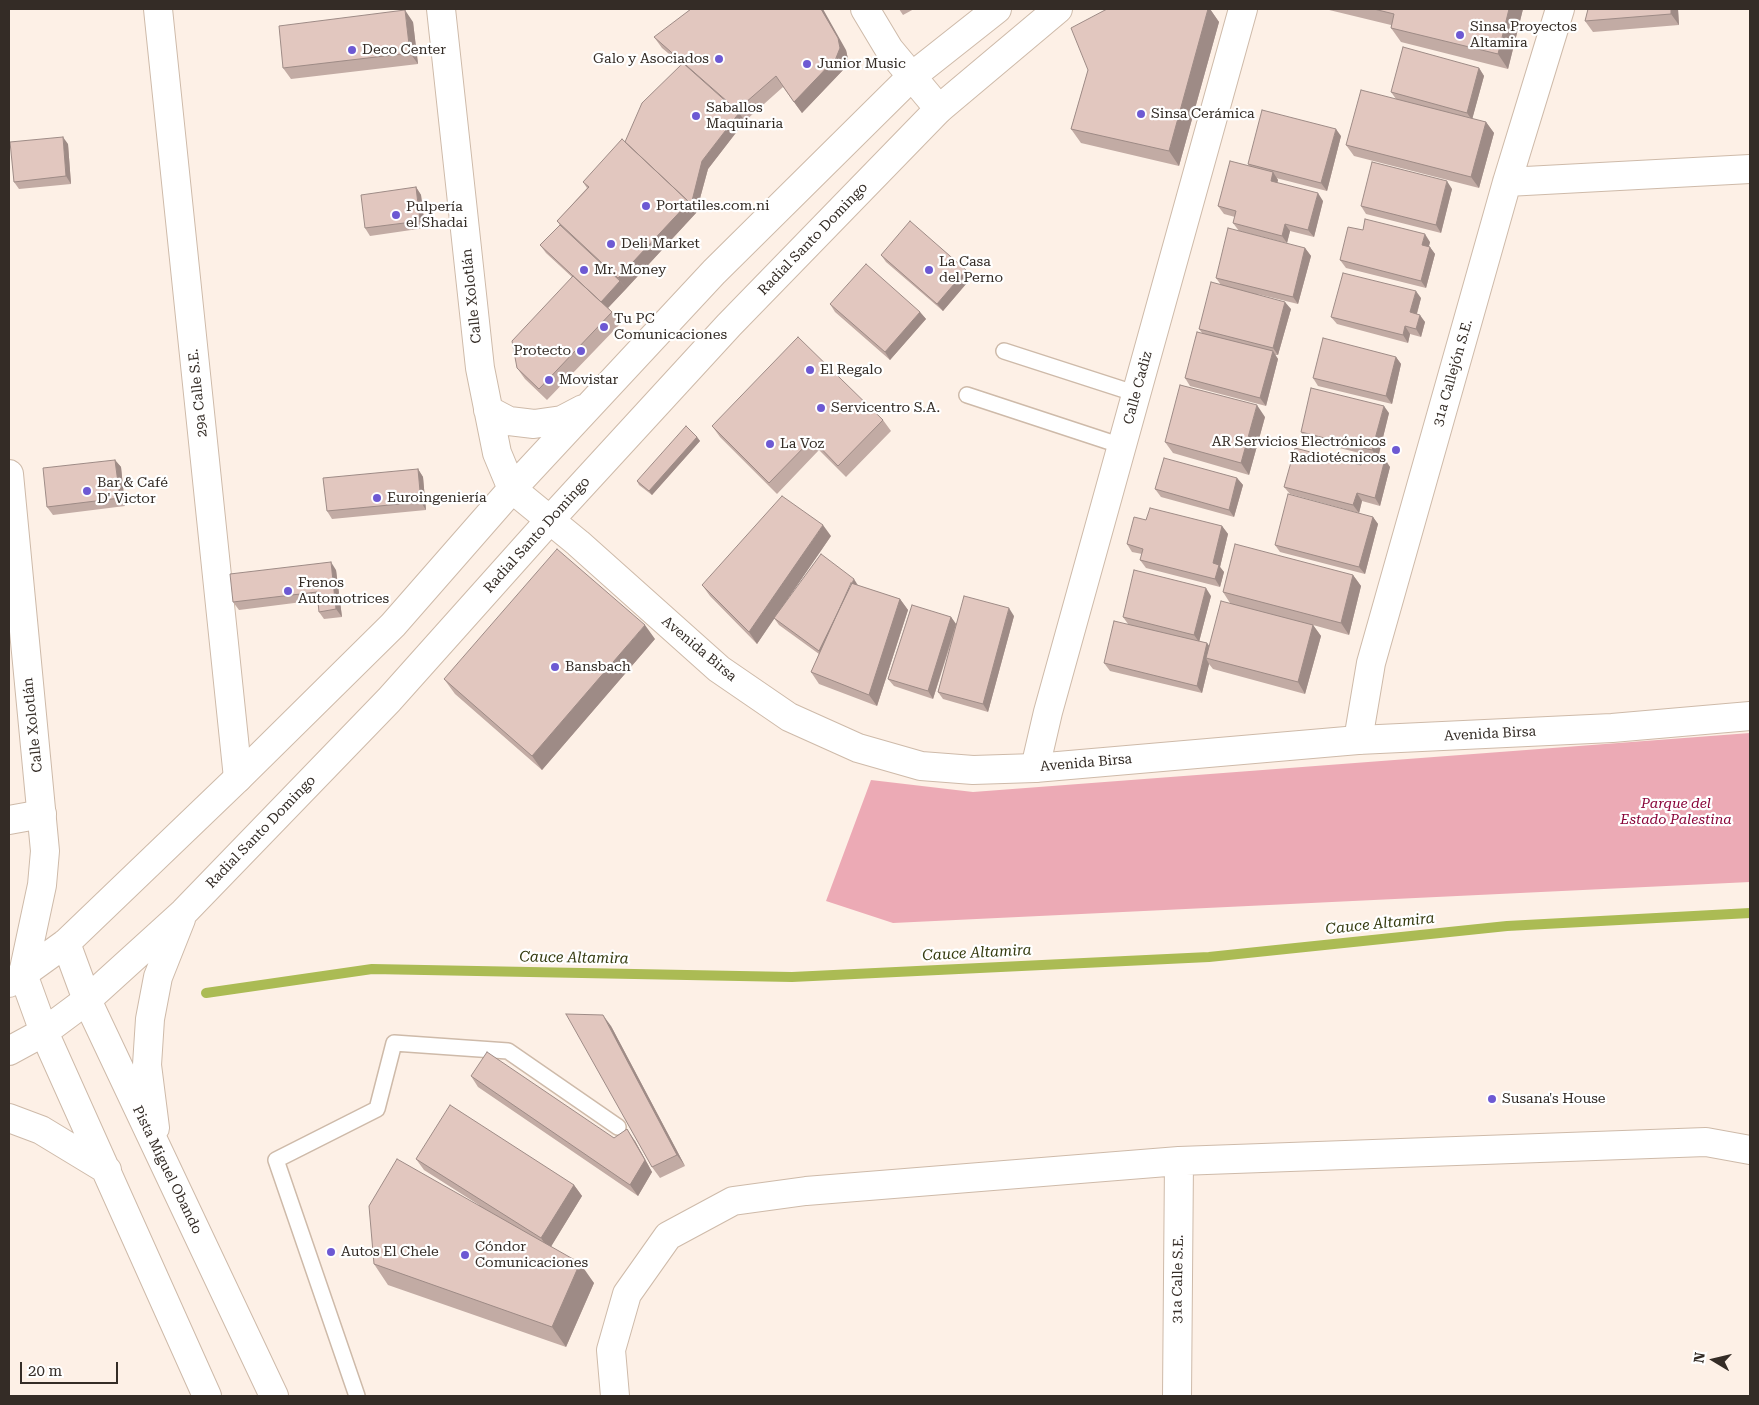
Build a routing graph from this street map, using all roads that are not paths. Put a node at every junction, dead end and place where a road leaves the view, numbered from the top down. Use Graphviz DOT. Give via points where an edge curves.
graph roads {
  1 [pos="158,9"];
  2 [pos="440,9"];
  3 [pos="866,9"];
  4 [pos="997,9"];
  5 [pos="1058,9"];
  6 [pos="1243,9"];
  7 [pos="1560,9"];
  8 [pos="911,77"];
  9 [pos="939,109"];
  10 [pos="1750,169"];
  11 [pos="1507,182"];
  12 [pos="1004,351"];
  13 [pos="1137,394"];
  14 [pos="967,395"];
  15 [pos="591,406"];
  16 [pos="488,410"];
  17 [pos="1122,446"];
  18 [pos="9,474"];
  19 [pos="512,489"];
  20 [pos="549,521"];
  21 [pos="1750,716"];
  22 [pos="1358,740"];
  23 [pos="1035,768"];
  24 [pos="238,778"];
  25 [pos="42,814"];
  26 [pos="9,820"];
  27 [pos="184,912"];
  28 [pos="66,943"];
  29 [pos="16,979"];
  30 [pos="87,1000"];
  31 [pos="44,1032"];
  32 [pos="9,1051"];
  33 [pos="9,1118"];
  34 [pos="618,1127"];
  35 [pos="1750,1150"];
  36 [pos="159,1154"];
  37 [pos="1179,1161"];
  38 [pos="107,1170"];
  39 [pos="207,1396"];
  40 [pos="274,1396"];
  41 [pos="357,1396"];
  42 [pos="615,1396"];
  43 [pos="1177,1396"];
  1 -- 24 [label="street, 29a Calle S.E."];
  2 -- 16 [label="street, Calle Xolotlán" via="480,368"];
  3 -- 8 [label="street" via="889,49"];
  4 -- 8 [label="street"];
  5 -- 9 [label="street, Radial Santo Domingo"];
  6 -- 13 [label="street, Calle Cadiz"];
  7 -- 11 [label="street, 31a Callejón S.E."];
  8 -- 9 [label="street"];
  8 -- 15 [label="street" via="714,272"];
  9 -- 20 [label="street, Radial Santo Domingo" via="729,325"];
  10 -- 11 [label="street"];
  11 -- 22 [label="street, 31a Callejón S.E." via="1371,663"];
  12 -- 13 [label="lane"];
  13 -- 17 [label="street, Calle Cadiz"];
  14 -- 17 [label="lane"];
  15 -- 16 [label="street" via="562,420 534,424 509,421"];
  15 -- 19 [label="street"];
  16 -- 19 [label="street, Calle Xolotlán" via="497,453"];
  17 -- 23 [label="street, Calle Cadiz"];
  18 -- 25 [label="street, Calle Xolotlán"];
  19 -- 20 [label="street, Avenida Birsa"];
  19 -- 24 [label="street" via="393,625"];
  20 -- 23 [label="street, Avenida Birsa" via="719,669 789,717 858,748 921,766 973,770"];
  20 -- 27 [label="street, Radial Santo Domingo" via="389,700"];
  21 -- 22 [label="street, Avenida Birsa" via="1612,728"];
  22 -- 23 [label="street, Avenida Birsa"];
  24 -- 28 [label="street"];
  25 -- 26 [label="street"];
  25 -- 29 [label="street, Calle Xolotlán" via="45,852 42,885"];
  27 -- 30 [label="street, Radial Santo Domingo"];
  27 -- 36 [label="street" via="158,977 150,1019 147,1065"];
  28 -- 29 [label="street"];
  28 -- 30 [label="street, Pista Miguel Obando"];
  29 -- 31 [label="street"];
  30 -- 31 [label="street, Radial Santo Domingo"];
  30 -- 36 [label="street, Pista Miguel Obando"];
  31 -- 32 [label="street, Radial Santo Domingo"];
  31 -- 38 [label="street"];
  33 -- 38 [label="street" via="42,1130"];
  34 -- 41 [label="lane" via="508,1051 394,1044 377,1109 276,1160"];
  35 -- 37 [label="street" via="1706,1142"];
  36 -- 40 [label="street, Pista Miguel Obando"];
  37 -- 42 [label="street" via="806,1191 733,1201 668,1236 627,1294 611,1350"];
  37 -- 43 [label="street, 31a Calle S.E."];
  38 -- 39 [label="street"];
}
